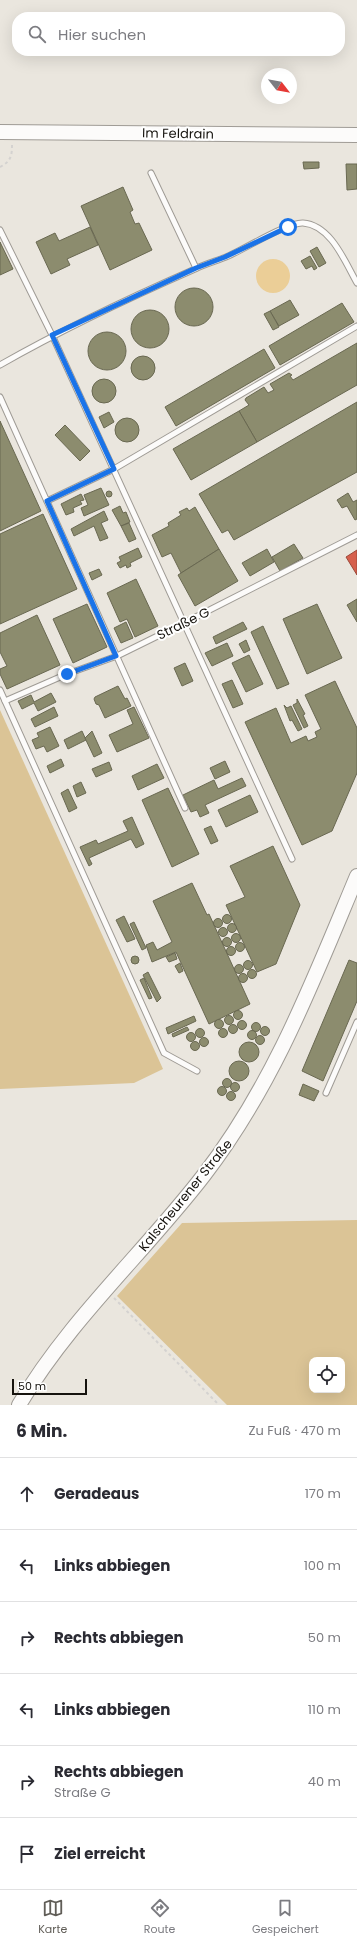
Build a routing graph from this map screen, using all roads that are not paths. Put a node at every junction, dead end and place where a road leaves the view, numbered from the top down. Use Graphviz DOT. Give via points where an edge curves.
graph roads {
  1 [pos="0,132"];
  2 [pos="357,135"];
  3 [pos="151,174"];
  4 [pos="0,230"];
  5 [pos="196,268"];
  6 [pos="357,283"];
  7 [pos="357,326"];
  8 [pos="52,335"];
  9 [pos="0,365"];
  10 [pos="0,397"];
  11 [pos="114,469"];
  12 [pos="47,501"];
  13 [pos="357,535"];
  14 [pos="184,623"];
  15 [pos="116,656"];
  16 [pos="0,690"];
  17 [pos="5,701"];
  18 [pos="185,808"];
  19 [pos="292,859"];
  20 [pos="357,876"];
  21 [pos="357,1022"];
  22 [pos="197,1071"];
  23 [pos="326,1093"];
  24 [pos="19,1405"];
  1 -- 2 [label="main road, Im Feldrain"];
  3 -- 5 [label="lane"];
  4 -- 8 [label="lane"];
  5 -- 6 [label="lane" via="302,223 314,225 324,231"];
  5 -- 8 [label="lane"];
  7 -- 11 [label="lane"];
  8 -- 9 [label="lane"];
  8 -- 11 [label="lane"];
  10 -- 12 [label="lane"];
  11 -- 12 [label="lane"];
  11 -- 14 [label="lane"];
  12 -- 15 [label="lane"];
  13 -- 14 [label="lane, Straße G"];
  14 -- 15 [label="lane, Straße G"];
  14 -- 19 [label="lane"];
  15 -- 17 [label="lane, Straße G"];
  15 -- 18 [label="lane"];
  16 -- 17 [label="lane"];
  17 -- 22 [label="lane" via="164,1053"];
  20 -- 24 [label="main road, Kalscheurener Straße" via="298,1014 268,1076 234,1134 204,1176 60,1344"];
  21 -- 23 [label="lane"];
}
